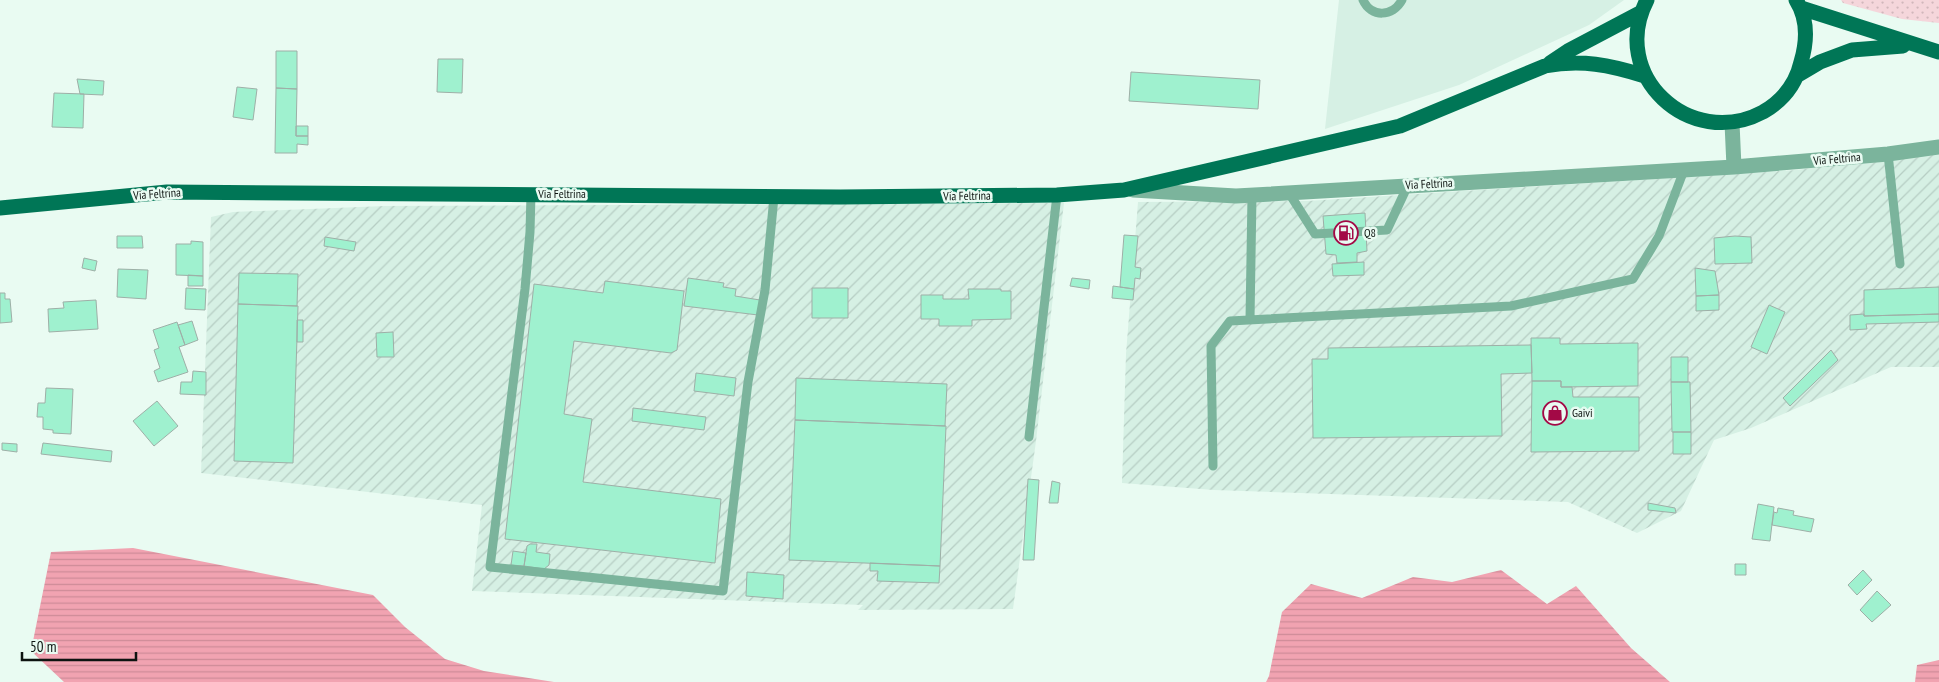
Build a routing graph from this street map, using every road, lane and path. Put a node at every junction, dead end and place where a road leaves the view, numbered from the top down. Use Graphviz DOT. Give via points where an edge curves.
graph roads {
  1 [pos="1363,0"];
  2 [pos="1402,0"];
  3 [pos="1799,4"];
  4 [pos="1643,6"];
  5 [pos="1915,46"];
  6 [pos="1939,52"];
  7 [pos="1545,66"];
  8 [pos="1798,75"];
  9 [pos="1645,76"];
  10 [pos="1732,123"];
  11 [pos="1939,147"];
  12 [pos="1888,154"];
  13 [pos="1734,167"];
  14 [pos="1684,170"];
  15 [pos="1408,185"];
  16 [pos="1124,190"];
  17 [pos="1289,193"];
  18 [pos="531,194"];
  19 [pos="1057,195"];
  20 [pos="1252,195"];
  21 [pos="774,196"];
  22 [pos="0,208"];
  23 [pos="1900,264"];
  24 [pos="1250,320"];
  25 [pos="1029,437"];
  26 [pos="1213,466"];
  1 -- 2 [label="lane" via="1368,8 1381,14 1394,10"];
  3 -- 5 [label="main road, Via Feltrina"];
  3 -- 8 [label="main road, Via Feltrina" via="1806,42"];
  4 -- 7 [label="main road, Via Feltrina"];
  4 -- 9 [label="main road, Via Feltrina" via="1636,34"];
  5 -- 6 [label="main road, Via Feltrina"];
  5 -- 8 [label="main road, Via Feltrina" via="1852,50 1820,62"];
  7 -- 9 [label="main road, Via Feltrina" via="1566,62 1596,63"];
  7 -- 16 [label="main road, Via Feltrina" via="1400,126"];
  8 -- 10 [label="main road, Via Feltrina" via="1771,107"];
  9 -- 10 [label="main road, Via Feltrina" via="1660,98 1681,113 1706,122"];
  10 -- 13 [label="street"];
  11 -- 12 [label="street, Via Feltrina"];
  12 -- 13 [label="street, Via Feltrina"];
  12 -- 23 [label="lane"];
  13 -- 14 [label="street, Via Feltrina"];
  14 -- 15 [label="street, Via Feltrina"];
  14 -- 24 [label="lane" via="1659,236 1633,279 1510,306"];
  15 -- 17 [label="street, Via Feltrina"];
  15 -- 17 [label="lane" via="1387,230 1314,234"];
  16 -- 19 [label="main road, Via Feltrina"];
  16 -- 20 [label="street, Via Feltrina"];
  17 -- 20 [label="street, Via Feltrina"];
  18 -- 21 [label="main road, Via Feltrina"];
  18 -- 21 [label="lane" via="525,289 490,567 723,591 748,382 766,290"];
  18 -- 22 [label="main road, Via Feltrina" via="167,192"];
  19 -- 21 [label="main road, Via Feltrina"];
  19 -- 25 [label="lane"];
  20 -- 24 [label="lane"];
  24 -- 26 [label="lane" via="1230,321 1211,346"];
}
